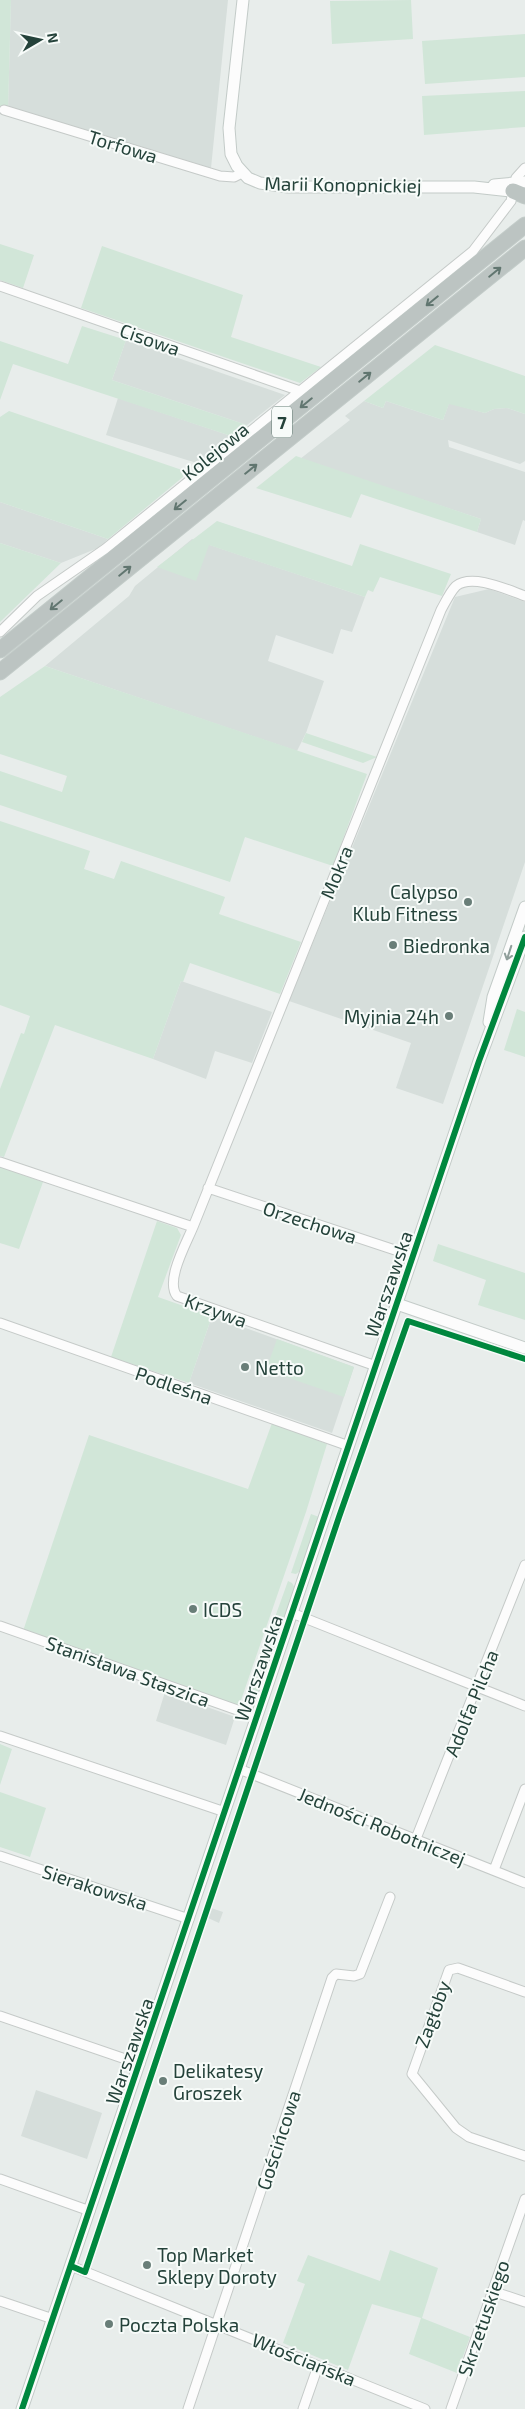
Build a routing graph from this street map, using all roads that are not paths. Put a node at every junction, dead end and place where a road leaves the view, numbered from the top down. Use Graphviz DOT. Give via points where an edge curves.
graph roads {
  1 [pos="242,0"];
  2 [pos="4,110"];
  3 [pos="525,168"];
  4 [pos="242,173"];
  5 [pos="520,189"];
  6 [pos="525,226"];
  7 [pos="525,248"];
  8 [pos="0,286"];
  9 [pos="300,391"];
  10 [pos="525,596"];
  11 [pos="0,632"];
  12 [pos="0,650"];
  13 [pos="0,672"];
  14 [pos="525,907"];
  15 [pos="525,937"];
  16 [pos="486,1041"];
  17 [pos="0,1162"];
  18 [pos="208,1188"];
  19 [pos="193,1227"];
  20 [pos="413,1256"];
  21 [pos="397,1304"];
  22 [pos="0,1323"];
  23 [pos="525,1348"];
  24 [pos="376,1366"];
  25 [pos="349,1446"];
  26 [pos="525,1565"];
  27 [pos="292,1613"];
  28 [pos="0,1626"];
  29 [pos="477,1687"];
  30 [pos="525,1706"];
  31 [pos="257,1717"];
  32 [pos="0,1736"];
  33 [pos="239,1769"];
  34 [pos="525,1790"];
  35 [pos="225,1812"];
  36 [pos="416,1841"];
  37 [pos="0,1856"];
  38 [pos="494,1870"];
  39 [pos="525,1883"];
  40 [pos="390,1897"];
  41 [pos="189,1919"];
  42 [pos="525,1992"];
  43 [pos="0,2016"];
  44 [pos="140,2064"];
  45 [pos="525,2156"];
  46 [pos="0,2179"];
  47 [pos="525,2199"];
  48 [pos="90,2211"];
  49 [pos="71,2266"];
  50 [pos="492,2291"];
  51 [pos="0,2301"];
  52 [pos="525,2302"];
  53 [pos="53,2319"];
  54 [pos="217,2324"];
  55 [pos="318,2366"];
  56 [pos="22,2409"];
  57 [pos="188,2409"];
  58 [pos="303,2409"];
  59 [pos="425,2409"];
  60 [pos="451,2409"];
  1 -- 4 [label="street, Marii Konopnickiej" via="229,128 232,154"];
  2 -- 4 [label="street, Torfowa" via="220,176 234,177"];
  3 -- 5 [label="street"];
  4 -- 5 [label="street, Marii Konopnickiej" via="255,182 288,187"];
  5 -- 9 [label="street" via="473,251"];
  6 -- 12 [label="highway, Kolejowa / 7, one-way"];
  13 -- 7 [label="highway, Kolejowa / 7, one-way"];
  8 -- 9 [label="street, Cisowa"];
  9 -- 11 [label="street" via="106,549 37,596"];
  10 -- 18 [label="street, Mokra" via="472,581 455,587 441,610"];
  14 -- 16 [label="street, Warszawska, one-way" via="493,997"];
  15 -- 16 [label="street, Warszawska"];
  16 -- 20 [label="street, Warszawska"];
  17 -- 19 [label="street"];
  18 -- 19 [label="street, Mokra"];
  18 -- 20 [label="street, Orzechowa"];
  19 -- 24 [label="street, Krzywa" via="173,1277 173,1291 182,1300"];
  20 -- 21 [label="street, Warszawska"];
  21 -- 23 [label="street"];
  21 -- 24 [label="street, Warszawska"];
  22 -- 25 [label="street, Podleśna"];
  24 -- 25 [label="street, Warszawska"];
  25 -- 27 [label="street, Warszawska"];
  26 -- 29 [label="street, Adolfa Pilcha"];
  27 -- 29 [label="street"];
  27 -- 31 [label="street, Warszawska"];
  28 -- 31 [label="street, Stanisława Staszica"];
  29 -- 30 [label="street"];
  29 -- 36 [label="street, Adolfa Pilcha"];
  31 -- 33 [label="street, Warszawska"];
  32 -- 35 [label="street"];
  33 -- 35 [label="street, Warszawska"];
  33 -- 36 [label="street, Jedności Robotniczej"];
  34 -- 38 [label="street"];
  35 -- 41 [label="street, Warszawska"];
  36 -- 38 [label="street, Jedności Robotniczej"];
  37 -- 41 [label="street, Sierakowska"];
  38 -- 39 [label="street, Jedności Robotniczej"];
  40 -- 54 [label="street, Gościńcowa" via="360,1974 336,1974 332,1978"];
  41 -- 44 [label="street, Warszawska"];
  42 -- 45 [label="street, Zagłoby" via="458,1968 449,1970 413,2069 413,2078 442,2113 469,2138"];
  43 -- 44 [label="street"];
  44 -- 48 [label="street, Warszawska"];
  46 -- 48 [label="street"];
  47 -- 50 [label="street, Skrzetuskiego"];
  48 -- 49 [label="street, Warszawska"];
  49 -- 53 [label="street, Warszawska"];
  49 -- 54 [label="street, Włościańska"];
  50 -- 52 [label="street"];
  50 -- 60 [label="street, Skrzetuskiego"];
  51 -- 53 [label="street"];
  53 -- 56 [label="street, Warszawska"];
  54 -- 55 [label="street, Włościańska"];
  54 -- 57 [label="street, Gościńcowa"];
  55 -- 58 [label="street"];
  55 -- 59 [label="street, Włościańska"];
}
